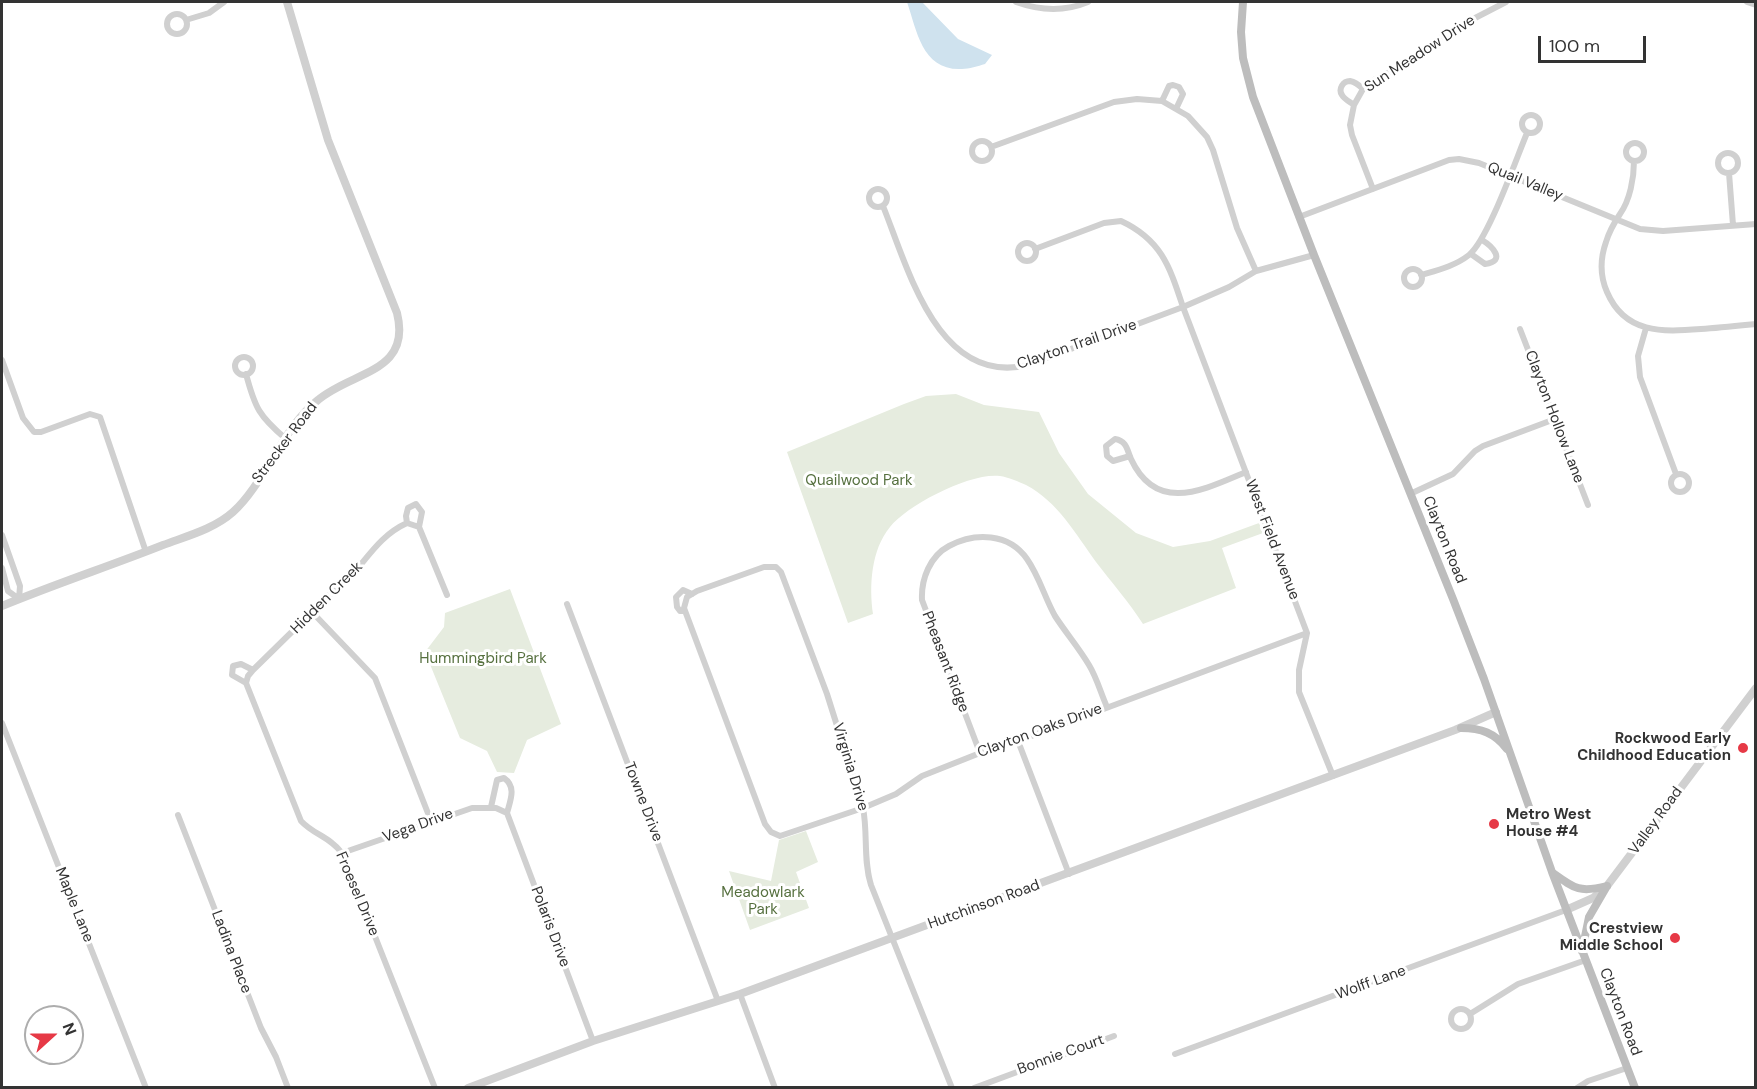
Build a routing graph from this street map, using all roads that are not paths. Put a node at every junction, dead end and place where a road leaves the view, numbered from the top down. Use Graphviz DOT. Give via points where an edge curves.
graph roads {
  1 [pos="223,2"];
  2 [pos="287,2"];
  3 [pos="1017,2"];
  4 [pos="1088,2"];
  5 [pos="1243,2"];
  6 [pos="1506,2"];
  7 [pos="1747,2"];
  8 [pos="1755,5"];
  9 [pos="186,20"];
  10 [pos="1363,89"];
  11 [pos="1162,101"];
  12 [pos="1354,105"];
  13 [pos="1176,109"];
  14 [pos="1527,133"];
  15 [pos="992,147"];
  16 [pos="1634,161"];
  17 [pos="1729,173"];
  18 [pos="1509,175"];
  19 [pos="1373,189"];
  20 [pos="883,206"];
  21 [pos="1299,217"];
  22 [pos="1615,219"];
  23 [pos="1755,224"];
  24 [pos="1733,225"];
  25 [pos="1482,240"];
  26 [pos="1035,249"];
  27 [pos="1471,254"];
  28 [pos="1314,255"];
  29 [pos="1256,271"];
  30 [pos="1421,275"];
  31 [pos="1183,307"];
  32 [pos="1755,324"];
  33 [pos="1646,328"];
  34 [pos="1520,329"];
  35 [pos="2,360"];
  36 [pos="246,374"];
  37 [pos="1555,419"];
  38 [pos="286,439"];
  39 [pos="1130,456"];
  40 [pos="1246,472"];
  41 [pos="1676,474"];
  42 [pos="1410,494"];
  43 [pos="1588,505"];
  44 [pos="407,524"];
  45 [pos="417,525"];
  46 [pos="2,535"];
  47 [pos="146,552"];
  48 [pos="2,568"];
  49 [pos="692,594"];
  50 [pos="447,595"];
  51 [pos="19,599"];
  52 [pos="567,604"];
  53 [pos="2,606"];
  54 [pos="685,611"];
  55 [pos="312,612"];
  56 [pos="1307,633"];
  57 [pos="253,670"];
  58 [pos="246,683"];
  59 [pos="1755,688"];
  60 [pos="1107,707"];
  61 [pos="1496,712"];
  62 [pos="2,723"];
  63 [pos="1461,728"];
  64 [pos="1017,741"];
  65 [pos="980,753"];
  66 [pos="1510,753"];
  67 [pos="1333,776"];
  68 [pos="494,808"];
  69 [pos="863,808"];
  70 [pos="507,813"];
  71 [pos="178,815"];
  72 [pos="431,821"];
  73 [pos="776,835"];
  74 [pos="342,853"];
  75 [pos="1552,872"];
  76 [pos="1069,874"];
  77 [pos="1607,886"];
  78 [pos="1566,910"];
  79 [pos="894,938"];
  80 [pos="1584,956"];
  81 [pos="740,994"];
  82 [pos="718,1001"];
  83 [pos="1470,1014"];
  84 [pos="1114,1036"];
  85 [pos="593,1041"];
  86 [pos="1175,1054"];
  87 [pos="1628,1068"];
  88 [pos="146,1088"];
  89 [pos="288,1088"];
  90 [pos="435,1088"];
  91 [pos="468,1088"];
  92 [pos="775,1088"];
  93 [pos="952,1088"];
  94 [pos="974,1088"];
  95 [pos="1577,1088"];
  96 [pos="1635,1088"];
  1 -- 9 [label="street" via="209,13"];
  2 -- 38 [label="street, Strecker Road" via="328,140 393,300 400,333 388,361 322,396"];
  3 -- 4 [label="street" via="1050,10"];
  5 -- 21 [label="main road, Clayton Road" via="1245,72"];
  6 -- 10 [label="street, Sun Meadow Drive" via="1446,33"];
  7 -- 8 [label="street"];
  10 -- 12 [label="street, Sun Meadow Drive"];
  10 -- 12 [label="street" via="1353,82 1342,84 1342,96"];
  11 -- 13 [label="street"];
  11 -- 13 [label="street" via="1169,86 1179,87 1183,94"];
  11 -- 15 [label="street" via="1114,102"];
  12 -- 19 [label="street, Sun Meadow Drive" via="1352,135"];
  13 -- 29 [label="street" via="1197,124 1213,150"];
  14 -- 18 [label="street"];
  16 -- 22 [label="street" via="1630,189"];
  17 -- 24 [label="street"];
  18 -- 19 [label="street, Quail Valley" via="1479,163 1449,160"];
  18 -- 22 [label="street, Quail Valley"];
  18 -- 25 [label="street"];
  19 -- 21 [label="street, Quail Valley"];
  20 -- 31 [label="street, Clayton Trail Drive" via="920,298 933,319 960,352 985,364 1003,369 1028,365"];
  21 -- 28 [label="main road, Clayton Road"];
  22 -- 24 [label="street, Quail Valley" via="1651,231"];
  22 -- 33 [label="street" via="1603,253 1604,284 1610,299 1626,317"];
  23 -- 24 [label="street, Quail Valley"];
  25 -- 27 [label="street"];
  25 -- 27 [label="street" via="1496,251 1493,262 1485,264"];
  26 -- 31 [label="street, West Field Avenue" via="1104,223 1121,221 1142,234 1163,255"];
  27 -- 30 [label="street" via="1456,264"];
  28 -- 29 [label="street, Clayton Trail Drive"];
  28 -- 42 [label="main road, Clayton Road"];
  29 -- 31 [label="street, Clayton Trail Drive"];
  31 -- 40 [label="street, West Field Avenue"];
  32 -- 33 [label="street" via="1664,332"];
  33 -- 41 [label="street" via="1638,356 1640,377"];
  34 -- 37 [label="street, Clayton Hollow Lane"];
  35 -- 47 [label="street" via="23,418 34,432 90,414 100,417"];
  36 -- 38 [label="street" via="259,412"];
  37 -- 42 [label="street" via="1483,446 1453,474"];
  37 -- 43 [label="street, Clayton Hollow Lane"];
  38 -- 47 [label="street, Strecker Road" via="233,512 210,527"];
  39 -- 39 [label="street" via="1119,439 1106,446 1113,461"];
  39 -- 40 [label="street" via="1144,478 1176,494 1199,492"];
  40 -- 56 [label="street, West Field Avenue"];
  42 -- 61 [label="main road, Clayton Road"];
  44 -- 45 [label="street"];
  44 -- 45 [label="street" via="408,508 416,504 422,512"];
  44 -- 55 [label="street, Hidden Creek" via="377,544"];
  45 -- 50 [label="street"];
  46 -- 51 [label="street" via="20,586"];
  47 -- 51 [label="street, Strecker Road"];
  48 -- 51 [label="street" via="8,591"];
  49 -- 54 [label="street" via="687,597"];
  49 -- 54 [label="street, Virginia Drive" via="683,590 676,597 676,607"];
  49 -- 69 [label="street, Virginia Drive" via="764,567 776,567 782,572"];
  51 -- 53 [label="street, Strecker Road"];
  52 -- 82 [label="street, Towne Drive"];
  54 -- 73 [label="street, Virginia Drive" via="767,829"];
  55 -- 57 [label="street, Hidden Creek"];
  55 -- 72 [label="street" via="375,678"];
  56 -- 60 [label="street, Clayton Oaks Drive"];
  56 -- 67 [label="street" via="1299,692"];
  57 -- 58 [label="street, Hidden Creek"];
  57 -- 58 [label="street, Froesel Drive" via="241,664 232,666 232,675"];
  58 -- 74 [label="street, Froesel Drive" via="301,821 329,838"];
  59 -- 77 [label="street, Valley Road"];
  60 -- 64 [label="street, Clayton Oaks Drive"];
  60 -- 65 [label="street, Pheasant Ridge" via="1092,669 1057,619 1023,554 997,539 972,537 959,541 930,564 922,600"];
  61 -- 63 [label="street, Hutchinson Road"];
  61 -- 66 [label="main road, Clayton Road"];
  62 -- 88 [label="street, Maple Lane"];
  63 -- 66 [label="main road" via="1493,735"];
  63 -- 67 [label="street, Hutchinson Road"];
  64 -- 65 [label="street, Clayton Oaks Drive"];
  64 -- 76 [label="street"];
  65 -- 69 [label="street, Clayton Oaks Drive" via="922,776 896,794"];
  66 -- 75 [label="main road, Clayton Road"];
  67 -- 76 [label="street, Hutchinson Road"];
  68 -- 70 [label="street"];
  68 -- 70 [label="street, Polaris Drive" via="497,780 504,778 512,790"];
  68 -- 72 [label="street, Vega Drive" via="471,808"];
  69 -- 73 [label="street, Clayton Oaks Drive"];
  69 -- 79 [label="street, Virginia Drive" via="867,872"];
  70 -- 85 [label="street, Polaris Drive"];
  71 -- 89 [label="street, Ladina Place"];
  72 -- 74 [label="street, Vega Drive"];
  74 -- 90 [label="street, Froesel Drive"];
  75 -- 77 [label="main road" via="1578,890"];
  75 -- 78 [label="main road, Clayton Road"];
  76 -- 79 [label="street, Hutchinson Road"];
  77 -- 78 [label="street, Valley Road" via="1593,898"];
  77 -- 80 [label="main road" via="1589,916"];
  78 -- 80 [label="main road, Clayton Road"];
  78 -- 86 [label="street, Wolff Lane"];
  79 -- 81 [label="street, Hutchinson Road"];
  79 -- 93 [label="street, Virginia Drive"];
  80 -- 83 [label="street" via="1518,984"];
  80 -- 87 [label="main road, Clayton Road"];
  81 -- 82 [label="street, Hutchinson Road"];
  81 -- 92 [label="street"];
  82 -- 85 [label="street, Hutchinson Road"];
  84 -- 94 [label="street, Bonnie Court"];
  85 -- 91 [label="street, Hutchinson Road"];
  87 -- 95 [label="street"];
  87 -- 96 [label="main road, Clayton Road"];
}
